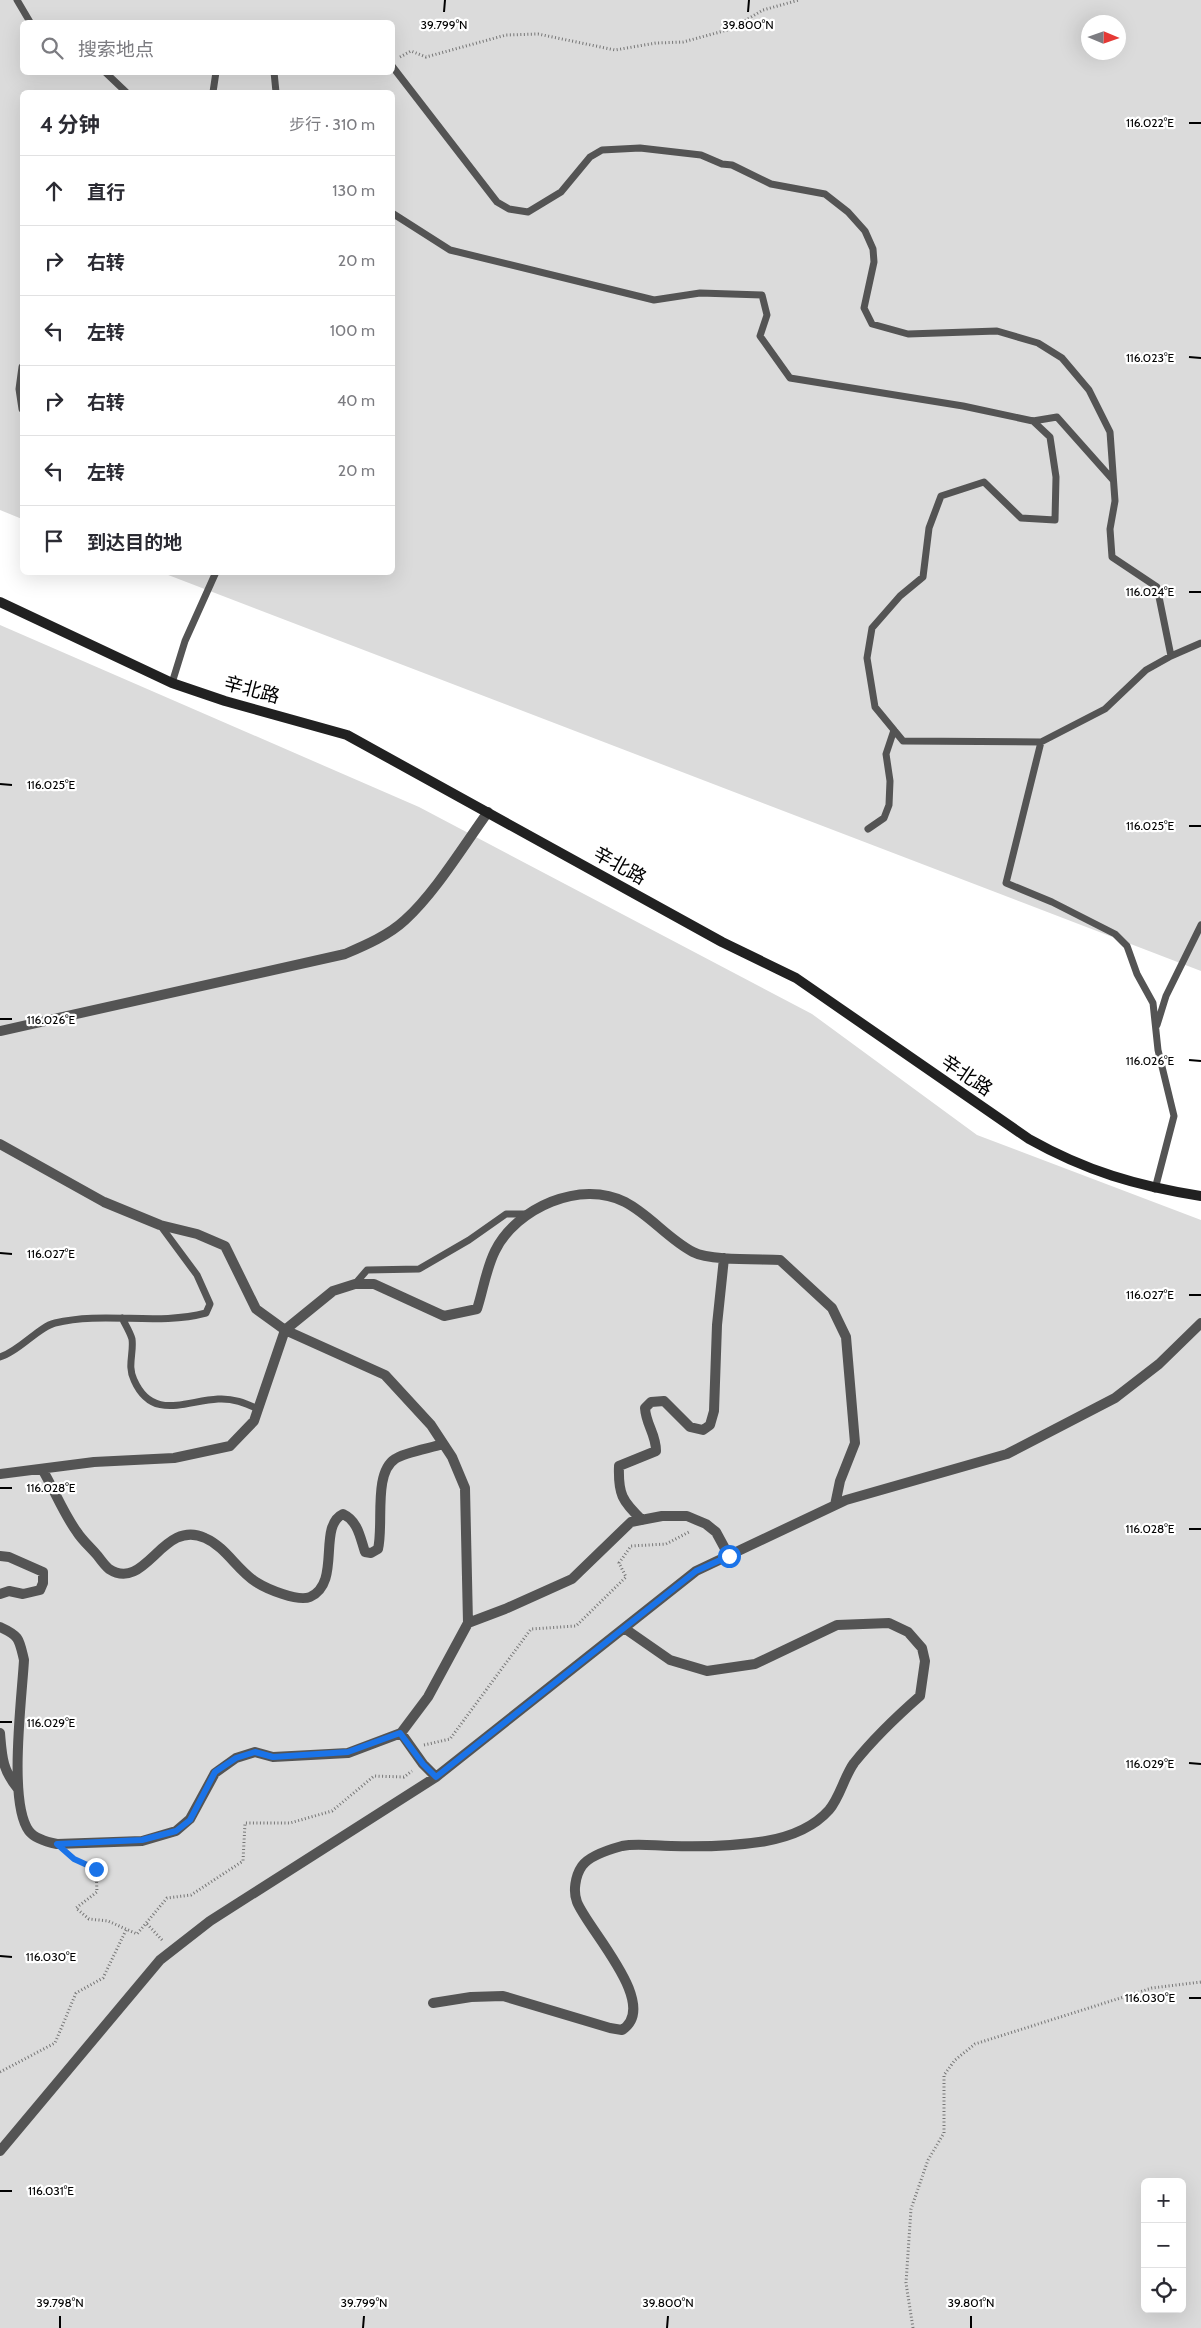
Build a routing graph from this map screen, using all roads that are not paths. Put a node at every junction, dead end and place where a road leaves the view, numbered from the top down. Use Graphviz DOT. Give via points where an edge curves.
graph roads {
  1 [pos="16,0"];
  2 [pos="29,20"];
  3 [pos="395,70"];
  4 [pos="108,75"];
  5 [pos="216,75"];
  6 [pos="274,75"];
  7 [pos="124,90"];
  8 [pos="213,90"];
  9 [pos="276,90"];
  10 [pos="395,215"];
  11 [pos="20,382"];
  12 [pos="20,396"];
  13 [pos="1033,421"];
  14 [pos="1113,480"];
  15 [pos="215,575"];
  16 [pos="0,602"];
  17 [pos="1201,643"];
  18 [pos="1171,656"];
  19 [pos="172,683"];
  20 [pos="894,730"];
  21 [pos="1041,742"];
  22 [pos="488,812"];
  23 [pos="868,829"];
  24 [pos="1201,925"];
  25 [pos="1156,1030"];
  26 [pos="0,1031"];
  27 [pos="0,1144"];
  28 [pos="1155,1189"];
  29 [pos="1201,1196"];
  30 [pos="528,1214"];
  31 [pos="160,1226"];
  32 [pos="724,1258"];
  33 [pos="355,1284"];
  34 [pos="122,1318"];
  35 [pos="1201,1323"];
  36 [pos="285,1330"];
  37 [pos="0,1357"];
  38 [pos="258,1409"];
  39 [pos="444,1444"];
  40 [pos="42,1469"];
  41 [pos="0,1474"];
  42 [pos="835,1505"];
  43 [pos="642,1520"];
  44 [pos="0,1556"];
  45 [pos="729,1556"];
  46 [pos="0,1594"];
  47 [pos="468,1623"];
  48 [pos="0,1627"];
  49 [pos="624,1628"];
  50 [pos="0,1733"];
  51 [pos="400,1733"];
  52 [pos="436,1777"];
  53 [pos="18,1789"];
  54 [pos="433,2004"];
  55 [pos="0,2149"];
  1 -- 2 [label="lane"];
  3 -- 14 [label="lane" via="496,202 509,208 528,212 561,192 590,157 602,150 640,148 701,155 732,165 771,184 825,194 865,231 873,249 874,262 864,308 872,324 908,334 997,331 1038,342 1062,358 1089,390 1110,432"];
  4 -- 7 [label="lane"];
  5 -- 8 [label="lane"];
  6 -- 9 [label="lane"];
  10 -- 13 [label="lane" via="450,250 654,300 700,292 762,295 767,315 760,336 790,378 963,406"];
  11 -- 12 [label="lane"];
  13 -- 14 [label="lane" via="1057,418"];
  13 -- 20 [label="lane" via="1050,437 1056,477 1054,520 1021,518 984,482 941,496 929,528 923,577 900,596 872,628 867,658 875,707"];
  14 -- 18 [label="lane" via="1112,558 1157,587"];
  15 -- 19 [label="lane" via="185,641"];
  16 -- 19 [label="main road, 辛北路"];
  17 -- 18 [label="lane"];
  18 -- 21 [label="lane" via="1146,670 1105,709"];
  19 -- 22 [label="main road, 辛北路" via="347,735"];
  20 -- 21 [label="lane" via="903,741"];
  20 -- 23 [label="lane" via="886,754 889,805 884,818"];
  21 -- 25 [label="lane" via="1006,883 1115,934 1128,946 1136,974 1153,1003"];
  22 -- 26 [label="street" via="405,920 374,942 345,954"];
  22 -- 28 [label="main road, 辛北路" via="722,942 796,978 1029,1139 1088,1168"];
  24 -- 25 [label="lane" via="1166,996"];
  25 -- 28 [label="lane" via="1174,1116"];
  27 -- 31 [label="street" via="104,1202"];
  28 -- 29 [label="main road, 辛北路"];
  30 -- 32 [label="street" via="536,1207 572,1196 608,1196 626,1203 694,1253"];
  30 -- 33 [label="lane" via="506,1214 420,1269 368,1270"];
  30 -- 33 [label="street" via="515,1223 495,1251 477,1309 444,1316 374,1284"];
  31 -- 34 [label="lane" via="197,1275 210,1304 206,1313 190,1317"];
  31 -- 36 [label="street" via="197,1234 225,1246 256,1309"];
  32 -- 42 [label="street" via="780,1260 832,1308 846,1337 855,1443 840,1480"];
  32 -- 43 [label="street" via="717,1325 714,1411 710,1425 704,1430 690,1427 664,1401 651,1402 645,1408 646,1418 656,1439 656,1451 619,1466 624,1503"];
  33 -- 36 [label="street" via="333,1291"];
  34 -- 37 [label="lane" via="53,1323"];
  34 -- 38 [label="lane" via="132,1337 130,1366 134,1381 144,1396 170,1408 218,1399 241,1401"];
  35 -- 42 [label="street" via="1159,1364 1115,1398 1007,1454"];
  36 -- 38 [label="street"];
  36 -- 39 [label="street" via="385,1375"];
  38 -- 40 [label="street" via="254,1421 230,1446 174,1458 94,1462"];
  39 -- 40 [label="street" via="395,1459 388,1467 381,1484 378,1548 365,1552 351,1518 343,1514 337,1517 332,1526 323,1585 308,1598 295,1598 256,1582 221,1548 204,1537 185,1535 171,1539 147,1565 135,1571 109,1569 76,1531"];
  39 -- 47 [label="street" via="465,1488"];
  40 -- 41 [label="street"];
  42 -- 45 [label="street"];
  43 -- 45 [label="street" via="687,1516 716,1532"];
  43 -- 47 [label="street" via="631,1522 572,1579"];
  44 -- 46 [label="street" via="9,1556 43,1572 40,1590"];
  45 -- 49 [label="street" via="696,1571"];
  47 -- 51 [label="street" via="428,1697"];
  48 -- 53 [label="street" via="15,1634 24,1660"];
  49 -- 52 [label="street"];
  49 -- 54 [label="street" via="670,1660 708,1671 755,1664 837,1625 889,1623 908,1632 922,1648 925,1661 920,1696 884,1726 853,1766 829,1810 800,1832 766,1841 701,1847 623,1846 582,1865 575,1882 576,1901 617,1964 632,1997 634,2012 630,2025 622,2030 610,2028 503,1996 471,1997"];
  50 -- 53 [label="street" via="2,1762"];
  51 -- 52 [label="street"];
  51 -- 53 [label="street" via="348,1752 273,1757 255,1752 236,1758 215,1772 190,1820 176,1831 142,1840 57,1844 43,1841 30,1833 22,1817"];
  52 -- 55 [label="street" via="210,1921 160,1960"];
}
